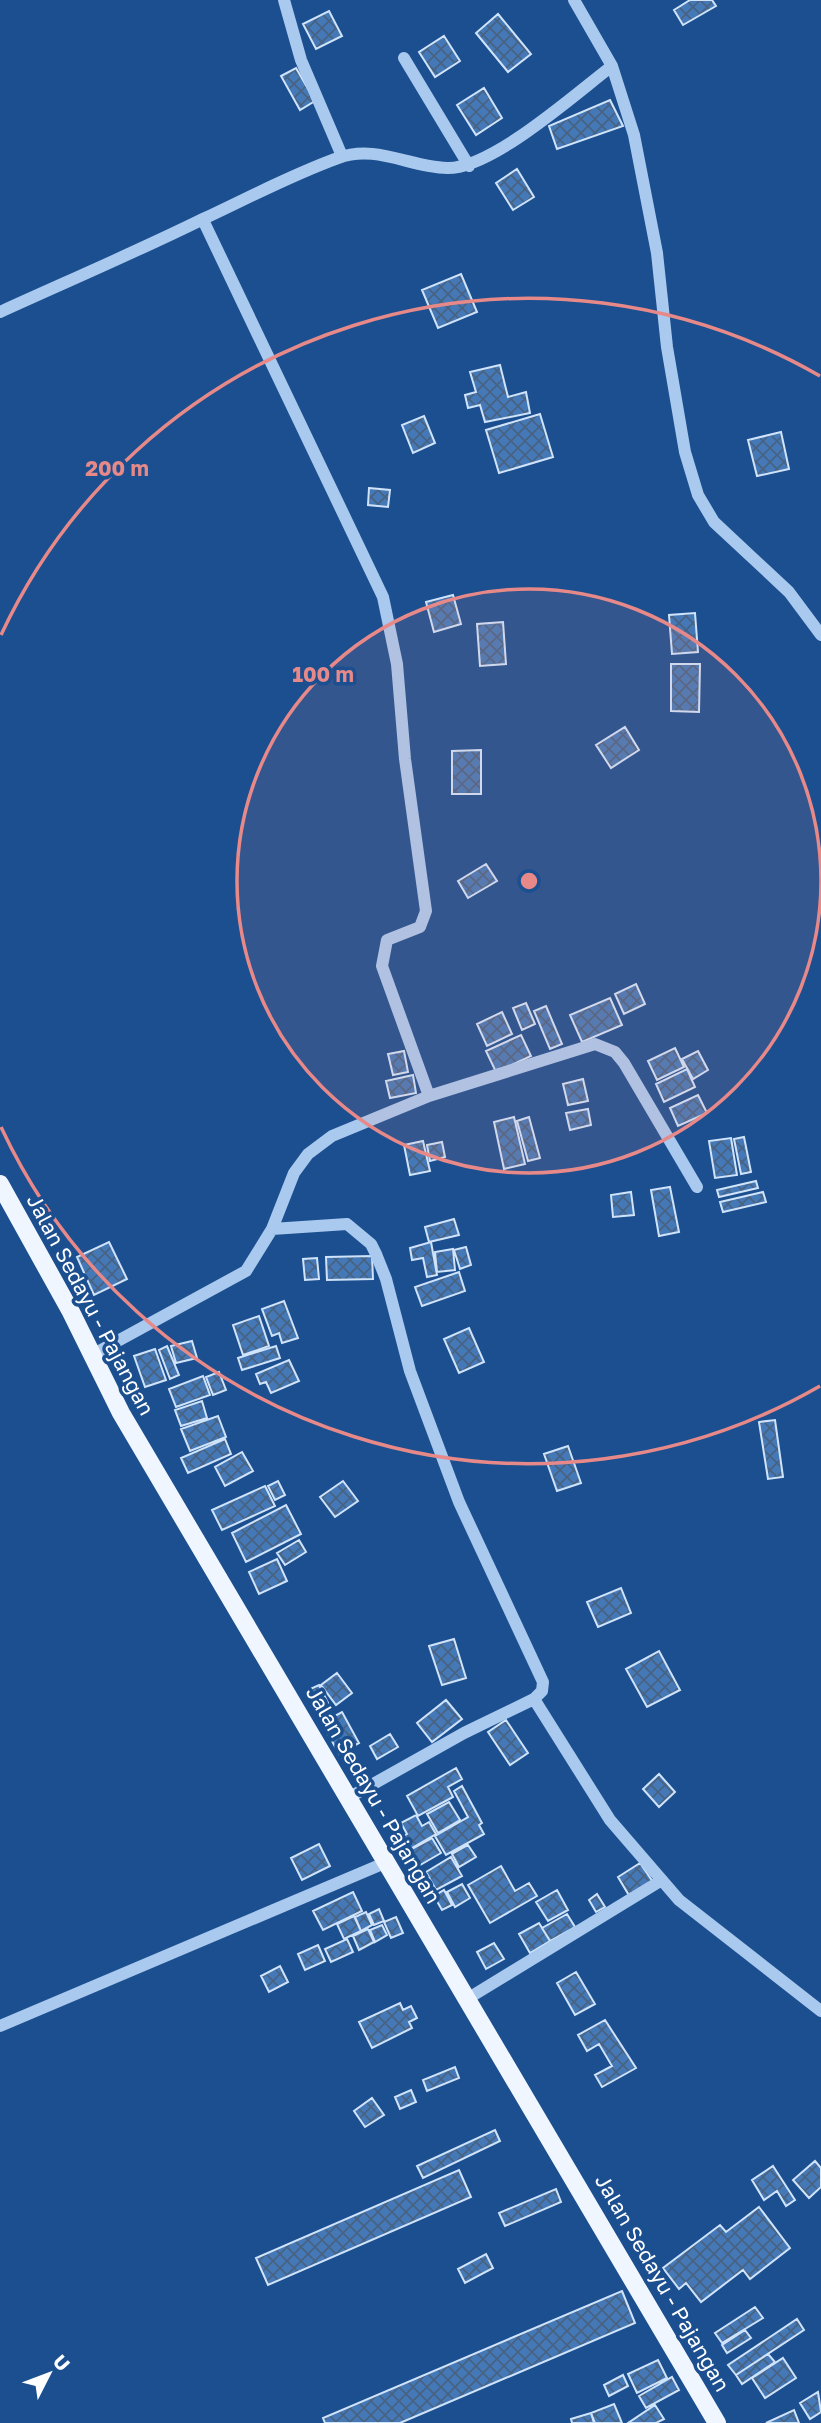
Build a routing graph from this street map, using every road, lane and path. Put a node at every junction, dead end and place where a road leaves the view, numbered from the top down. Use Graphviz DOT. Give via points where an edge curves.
graph roads {
  1 [pos="284,0"];
  2 [pos="574,0"];
  3 [pos="404,58"];
  4 [pos="612,66"];
  5 [pos="342,156"];
  6 [pos="469,166"];
  7 [pos="203,220"];
  8 [pos="0,312"];
  9 [pos="821,635"];
  10 [pos="429,1096"];
  11 [pos="0,1184"];
  12 [pos="697,1187"];
  13 [pos="272,1229"];
  14 [pos="92,1355"];
  15 [pos="534,1699"];
  16 [pos="350,1797"];
  17 [pos="387,1862"];
  18 [pos="662,1880"];
  19 [pos="467,1999"];
  20 [pos="821,2011"];
  21 [pos="0,2026"];
  22 [pos="718,2423"];
  1 -- 5 [label="street" via="301,60"];
  2 -- 4 [label="street"];
  3 -- 6 [label="street"];
  4 -- 6 [label="street" via="517,137"];
  4 -- 9 [label="street" via="636,148 657,253 685,452 698,495 715,522 789,592"];
  5 -- 6 [label="street" via="370,152 447,168"];
  5 -- 7 [label="street"];
  7 -- 8 [label="street"];
  7 -- 10 [label="street" via="369,564 392,629 426,911 420,926 387,940 382,966"];
  10 -- 12 [label="street" via="595,1044 605,1046 624,1063"];
  10 -- 13 [label="street" via="332,1136 307,1154 294,1173"];
  11 -- 14 [label="main road, Jalan Sedayu - Pajangan"];
  13 -- 14 [label="street" via="251,1266 239,1277"];
  13 -- 15 [label="street" via="347,1224 371,1244 386,1279 410,1371 459,1503 543,1682"];
  14 -- 16 [label="main road, Jalan Sedayu - Pajangan" via="121,1413"];
  15 -- 16 [label="street"];
  15 -- 18 [label="street" via="610,1820"];
  16 -- 17 [label="main road, Jalan Sedayu - Pajangan"];
  17 -- 19 [label="main road, Jalan Sedayu - Pajangan"];
  17 -- 21 [label="street"];
  18 -- 19 [label="street"];
  18 -- 20 [label="street" via="679,1900"];
  19 -- 22 [label="main road, Jalan Sedayu - Pajangan"];
}
